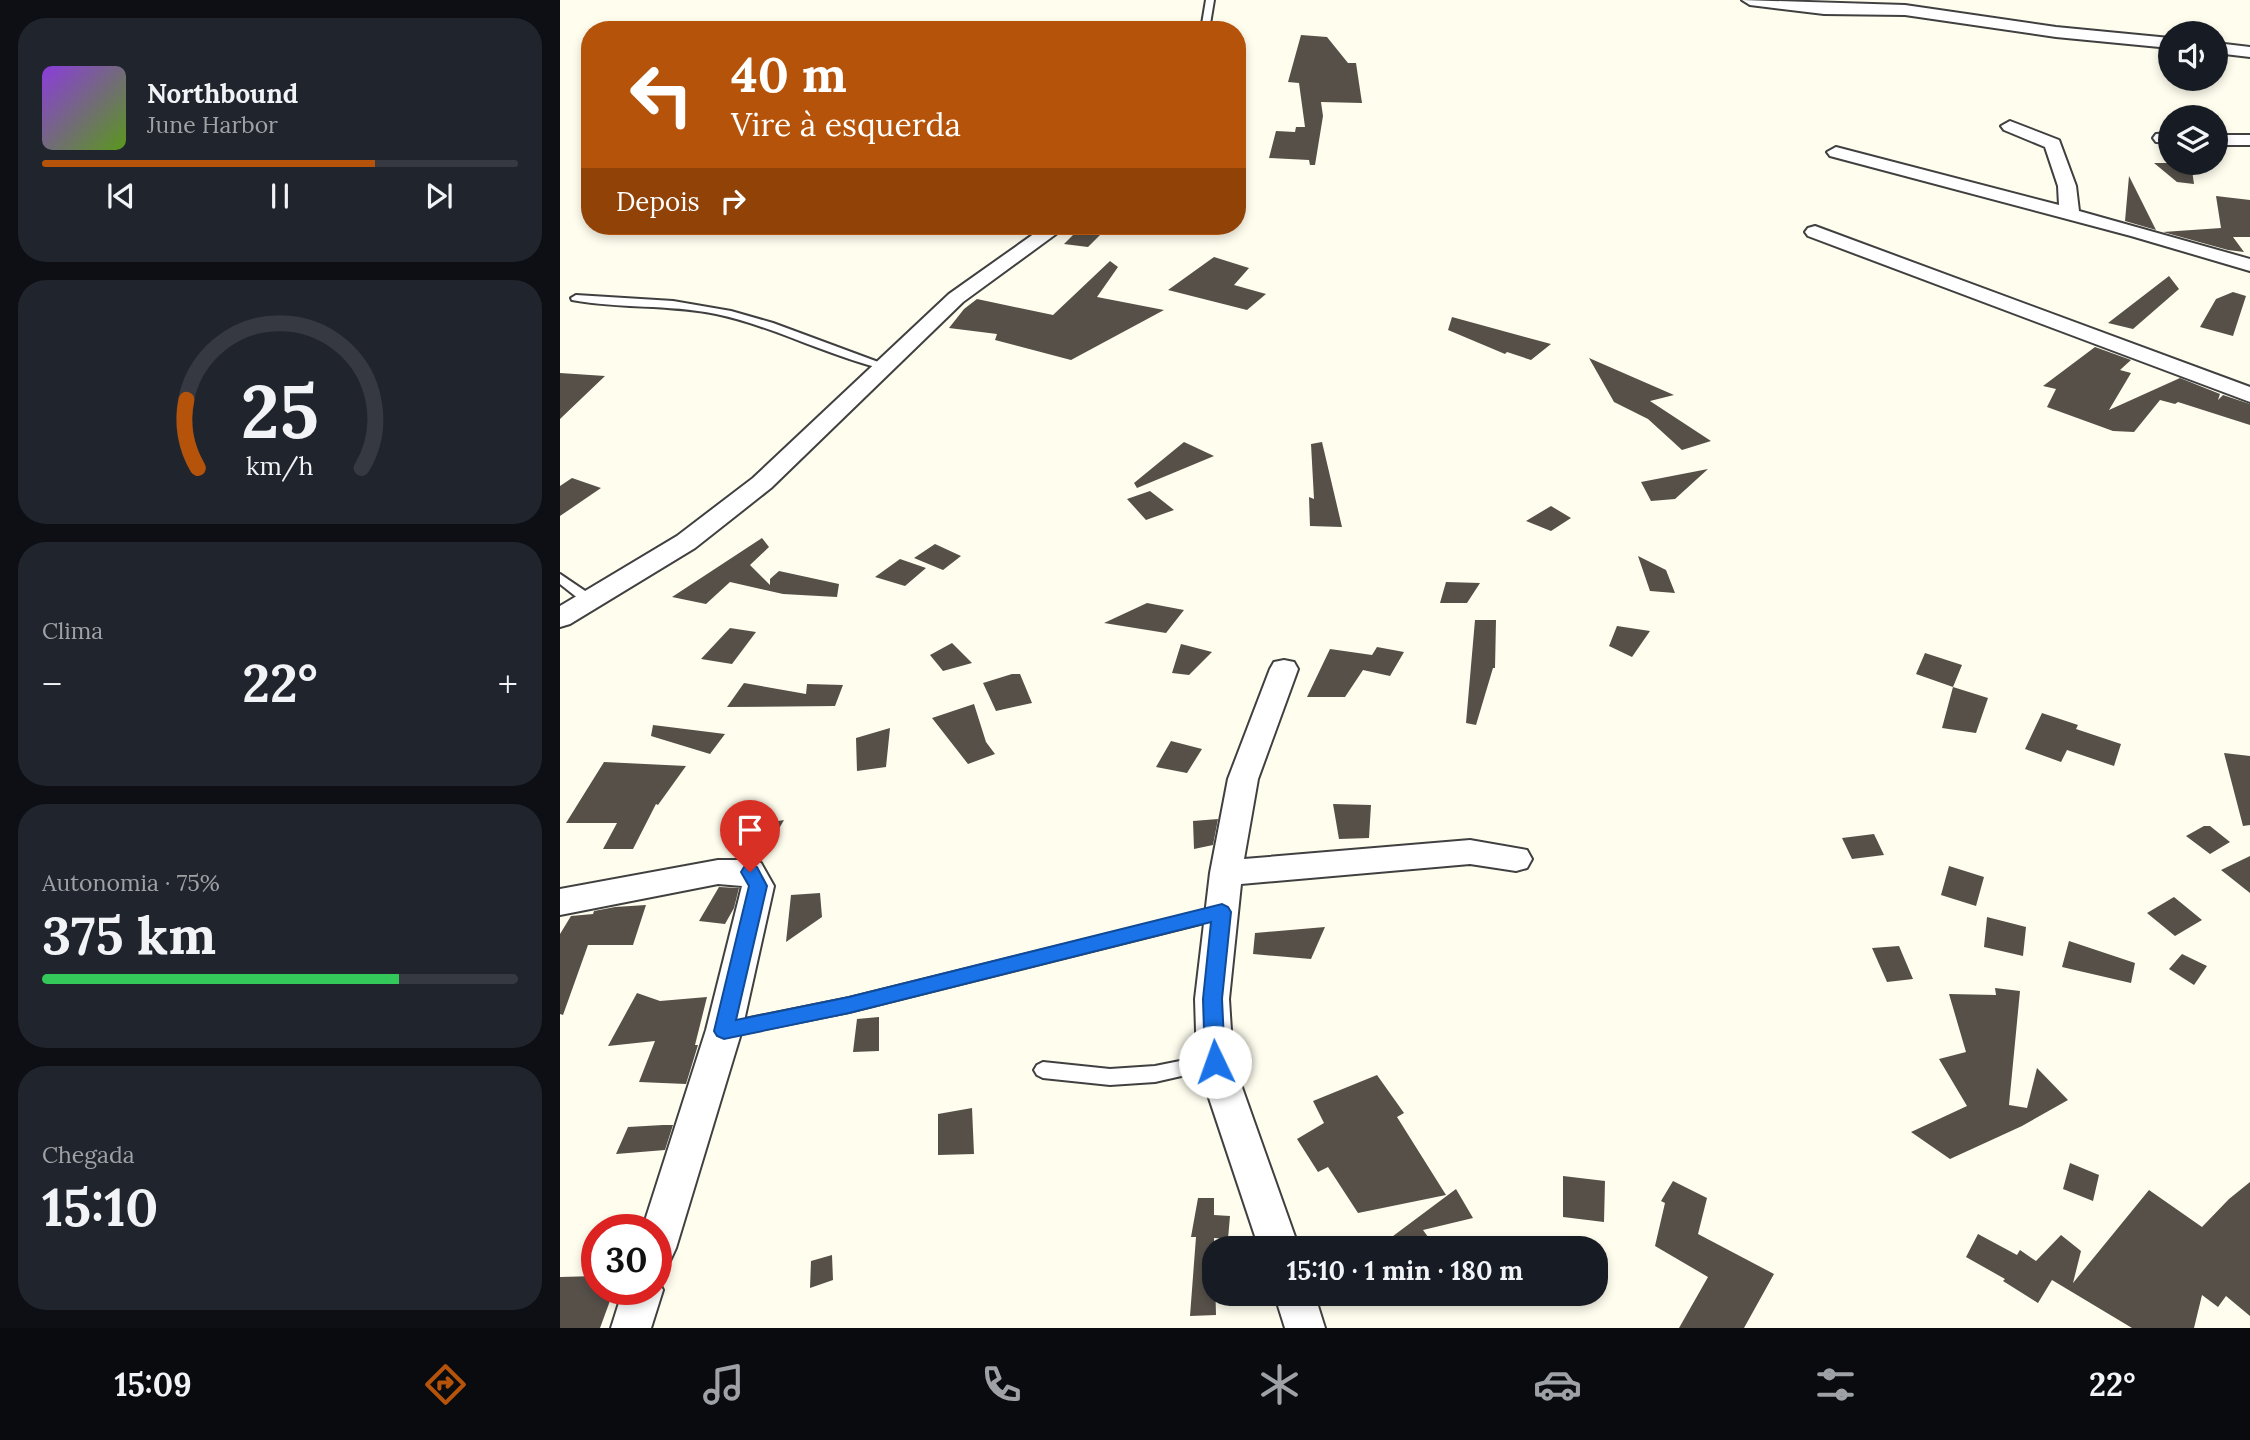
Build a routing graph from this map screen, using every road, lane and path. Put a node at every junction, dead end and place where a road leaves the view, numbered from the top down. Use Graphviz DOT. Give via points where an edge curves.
graph roads {
  1 [pos="1210,0"];
  2 [pos="1750,0"];
  3 [pos="1206,21"];
  4 [pos="2158,42"];
  5 [pos="2228,49"];
  6 [pos="2250,52"];
  7 [pos="2010,126"];
  8 [pos="2228,140"];
  9 [pos="2250,141"];
  10 [pos="1836,152"];
  11 [pos="2070,214"];
  12 [pos="1815,232"];
  13 [pos="1044,235"];
  14 [pos="2250,265"];
  15 [pos="576,298"];
  16 [pos="883,366"];
  17 [pos="2250,395"];
  18 [pos="560,578"];
  19 [pos="589,600"];
  20 [pos="560,618"];
  21 [pos="1284,669"];
  22 [pos="1516,859"];
  23 [pos="1226,873"];
  24 [pos="560,902"];
  25 [pos="1222,912"];
  26 [pos="724,1031"];
  27 [pos="1215,1062"];
  28 [pos="1043,1070"];
  29 [pos="667,1214"];
  30 [pos="1275,1236"];
  31 [pos="638,1305"];
  32 [pos="1298,1306"];
  33 [pos="631,1328"];
  34 [pos="1305,1328"];
  1 -- 3 [label="lane"];
  2 -- 4 [label="street" via="1824,9 1905,10"];
  5 -- 6 [label="street"];
  7 -- 11 [label="street" via="2053,144 2067,186"];
  8 -- 9 [label="street"];
  10 -- 11 [label="street"];
  11 -- 14 [label="street"];
  12 -- 17 [label="street"];
  13 -- 16 [label="street" via="956,298"];
  15 -- 16 [label="lane" via="728,313"];
  16 -- 19 [label="street" via="762,483 686,542"];
  18 -- 19 [label="lane"];
  19 -- 20 [label="street"];
  21 -- 23 [label="street" via="1243,779"];
  22 -- 23 [label="street" via="1470,852"];
  23 -- 25 [label="street"];
  24 -- 26 [label="street" via="718,872 750,872 758,886"];
  25 -- 26 [label="lane" via="849,1005"];
  25 -- 27 [label="street" via="1212,999"];
  26 -- 29 [label="street"];
  27 -- 28 [label="lane" via="1110,1077"];
  27 -- 30 [label="street"];
  31 -- 33 [label="street"];
  32 -- 34 [label="street"];
}
